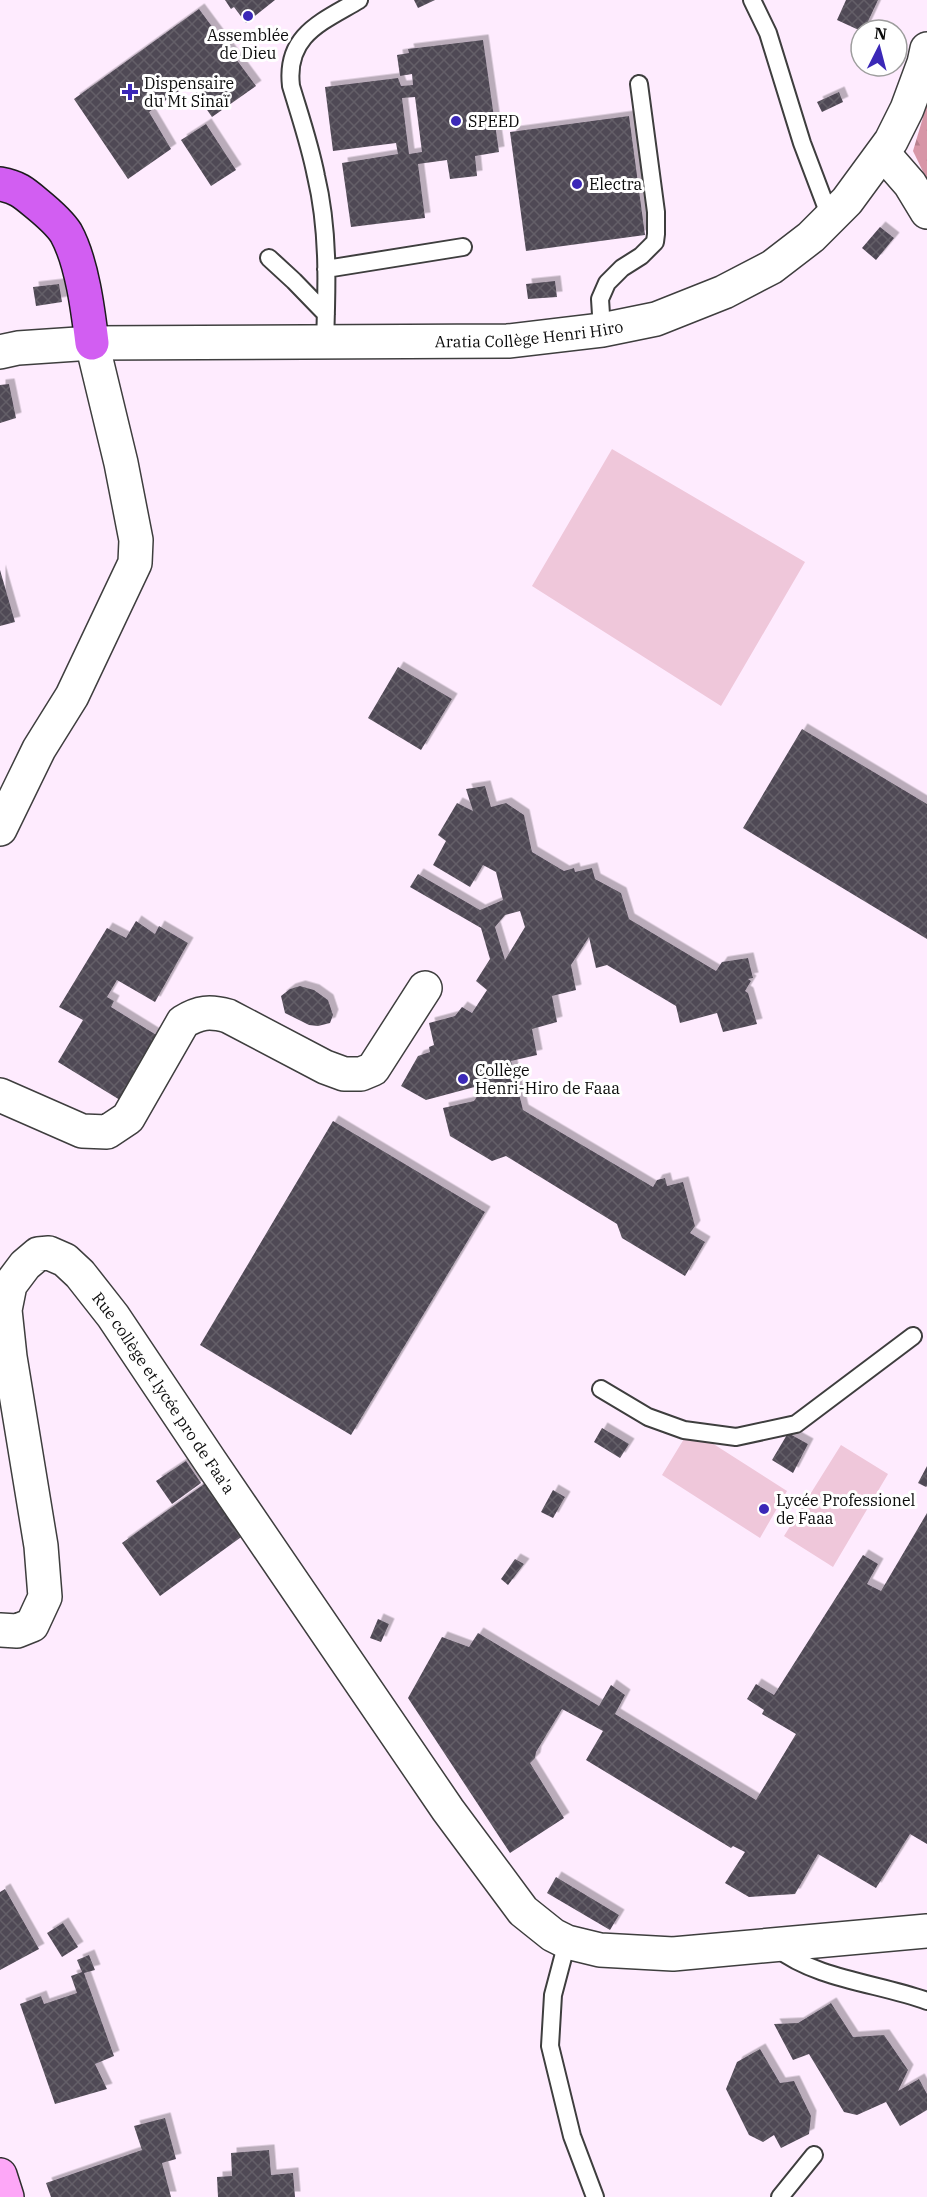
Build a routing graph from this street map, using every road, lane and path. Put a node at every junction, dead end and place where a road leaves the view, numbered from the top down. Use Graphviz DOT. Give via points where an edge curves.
graph roads {
  1 [pos="359,0"];
  2 [pos="752,0"];
  3 [pos="927,49"];
  4 [pos="639,84"];
  5 [pos="883,153"];
  6 [pos="0,184"];
  7 [pos="927,212"];
  8 [pos="831,217"];
  9 [pos="463,248"];
  10 [pos="269,258"];
  11 [pos="326,270"];
  12 [pos="325,328"];
  13 [pos="602,330"];
  14 [pos="92,343"];
  15 [pos="0,352"];
  16 [pos="0,829"];
  17 [pos="425,988"];
  18 [pos="0,1095"];
  19 [pos="914,1336"];
  20 [pos="601,1389"];
  21 [pos="0,1630"];
  22 [pos="927,1931"];
  23 [pos="567,1942"];
  24 [pos="772,1944"];
  25 [pos="927,2001"];
  26 [pos="814,2155"];
  27 [pos="0,2175"];
  28 [pos="7,2197"];
  29 [pos="594,2197"];
  30 [pos="780,2197"];
  1 -- 11 [label="lane" via="319,23 302,38 292,55 289,71 317,176"];
  2 -- 8 [label="lane" via="768,33 802,143"];
  3 -- 5 [label="street, Aratia Collège Henri Hiro" via="907,109"];
  4 -- 13 [label="lane" via="656,212 655,242 607,283 600,299"];
  5 -- 7 [label="street" via="910,184"];
  5 -- 8 [label="street, Aratia Collège Henri Hiro"];
  6 -- 14 [label="highway" via="17,187 66,233 88,311"];
  8 -- 13 [label="street, Aratia Collège Henri Hiro" via="772,267 724,292 656,319"];
  9 -- 11 [label="lane"];
  10 -- 12 [label="lane" via="294,280"];
  11 -- 12 [label="lane"];
  12 -- 13 [label="street, Aratia Collège Henri Hiro" via="508,341"];
  12 -- 14 [label="street, Aratia Collège Henri Hiro"];
  14 -- 15 [label="street, Aratia Collège Henri Hiro"];
  14 -- 16 [label="street" via="136,540 135,563 72,696 39,749"];
  17 -- 18 [label="street" via="374,1070 361,1074 344,1074 325,1067 228,1016 211,1011 183,1022 128,1118 107,1132 81,1131"];
  19 -- 20 [label="lane" via="796,1424 736,1437 684,1430 648,1417"];
  21 -- 23 [label="street, Rue collège et lycée pro de Faa'a" via="17,1631 32,1625 45,1597 41,1546 5,1310 10,1286 25,1264 38,1254 49,1253 65,1260 80,1274 113,1316 448,1810 523,1911"];
  22 -- 24 [label="street, Rue collège et lycée pro de Faa'a"];
  23 -- 24 [label="street, Rue collège et lycée pro de Faa'a" via="600,1950 673,1954"];
  23 -- 29 [label="lane" via="553,1995 550,2046 572,2136"];
  24 -- 25 [label="lane" via="788,1957 832,1974"];
  26 -- 30 [label="lane"];
  27 -- 28 [label="main road"];
}
